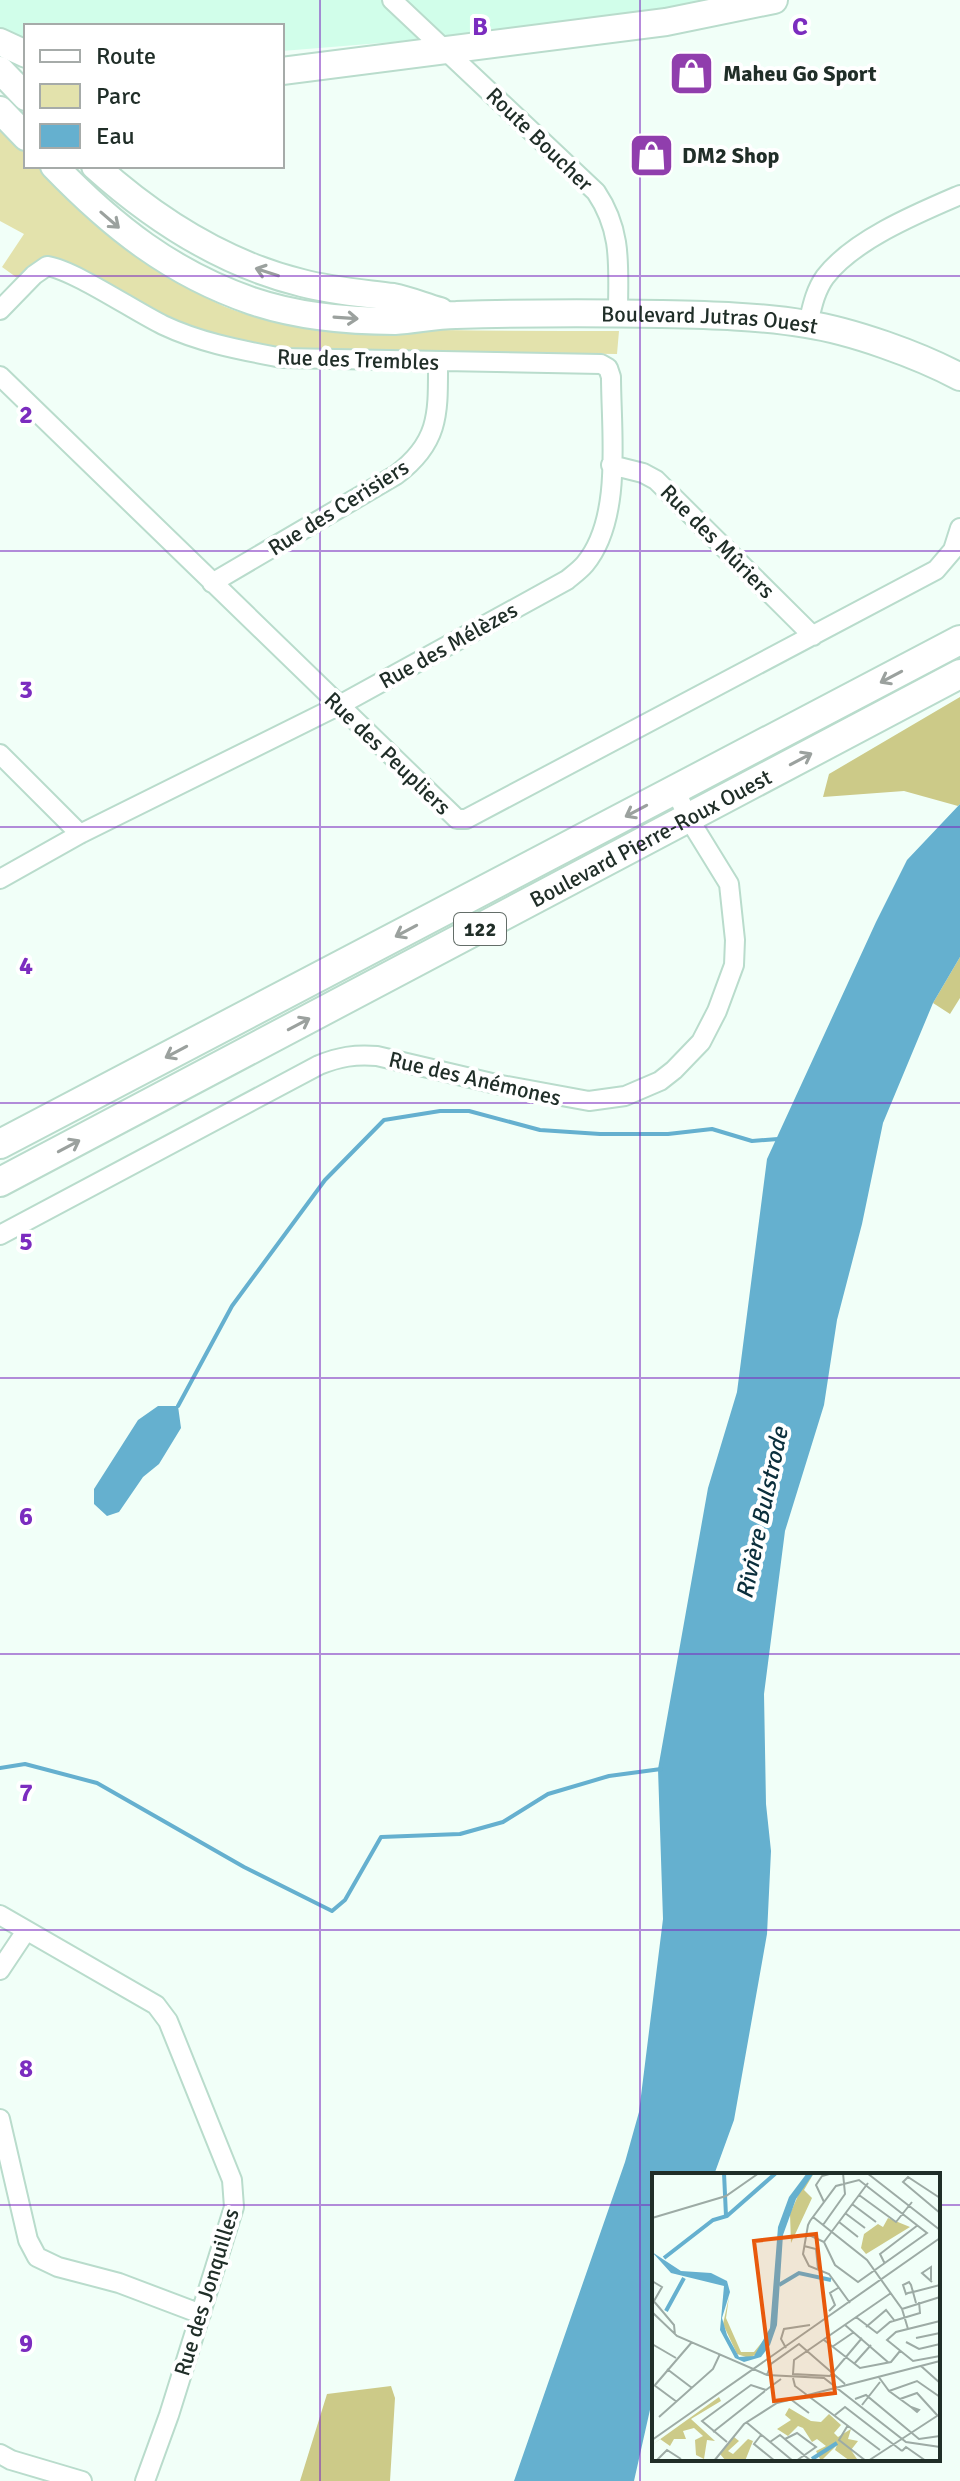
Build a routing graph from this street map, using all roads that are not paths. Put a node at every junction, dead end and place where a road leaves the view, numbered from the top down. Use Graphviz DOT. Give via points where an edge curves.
graph roads {
  1 [pos="392,0"];
  2 [pos="774,0"];
  3 [pos="718,6"];
  4 [pos="0,42"];
  5 [pos="445,51"];
  6 [pos="24,53"];
  7 [pos="0,70"];
  8 [pos="284,71"];
  9 [pos="24,97"];
  10 [pos="24,100"];
  11 [pos="0,107"];
  12 [pos="24,135"];
  13 [pos="56,168"];
  14 [pos="101,169"];
  15 [pos="960,195"];
  16 [pos="0,310"];
  17 [pos="618,314"];
  18 [pos="451,315"];
  19 [pos="808,324"];
  20 [pos="438,362"];
  21 [pos="608,368"];
  22 [pos="0,376"];
  23 [pos="960,377"];
  24 [pos="611,465"];
  25 [pos="960,528"];
  26 [pos="212,583"];
  27 [pos="813,636"];
  28 [pos="960,640"];
  29 [pos="960,674"];
  30 [pos="338,706"];
  31 [pos="0,754"];
  32 [pos="675,790"];
  33 [pos="689,819"];
  34 [pos="80,834"];
  35 [pos="0,879"];
  36 [pos="0,1144"];
  37 [pos="0,1182"];
  38 [pos="0,1235"];
  39 [pos="0,1915"];
  40 [pos="26,1931"];
  41 [pos="0,1970"];
  42 [pos="0,2119"];
  43 [pos="201,2314"];
  44 [pos="0,2454"];
  45 [pos="82,2481"];
  46 [pos="145,2481"];
  1 -- 5 [label="street, Route Boucher"];
  2 -- 3 [label="main road"];
  3 -- 5 [label="main road" via="637,26"];
  4 -- 6 [label="main road"];
  5 -- 8 [label="main road"];
  5 -- 17 [label="street, Route Boucher" via="602,201 616,232"];
  7 -- 9 [label="main road"];
  10 -- 11 [label="main road"];
  11 -- 12 [label="main road"];
  13 -- 18 [label="main road, Boulevard Jutras Ouest, one-way" via="143,247 252,301 333,317 396,321"];
  18 -- 14 [label="main road, Boulevard Jutras Ouest, one-way" via="396,298 257,270 158,217"];
  15 -- 19 [label="street" via="920,212 837,264 813,299"];
  16 -- 20 [label="street, Rue des Trembles" via="42,269 54,267 167,327 233,349 282,358"];
  17 -- 18 [label="main road, Boulevard Jutras Ouest"];
  17 -- 19 [label="main road, Boulevard Jutras Ouest"];
  19 -- 23 [label="main road, Boulevard Jutras Ouest" via="904,353"];
  20 -- 21 [label="street, Rue des Trembles"];
  20 -- 26 [label="street, Rue des Cerisiers" via="436,423 413,462"];
  21 -- 24 [label="street, Rue des Mélèzes"];
  22 -- 26 [label="street, Rue des Peupliers"];
  24 -- 27 [label="street, Rue des Mûriers" via="656,480"];
  24 -- 30 [label="street, Rue des Mélèzes" via="605,525 585,565 567,580"];
  25 -- 27 [label="street, Rue des Peupliers" via="953,550 936,570"];
  26 -- 30 [label="street, Rue des Peupliers"];
  27 -- 30 [label="street, Rue des Peupliers" via="466,819 449,813"];
  28 -- 32 [label="main road, Boulevard Pierre-Roux Ouest / 122, one-way"];
  33 -- 29 [label="main road, Boulevard Pierre-Roux Ouest / 122, one-way"];
  30 -- 34 [label="street, Rue des Mélèzes"];
  31 -- 34 [label="street"];
  32 -- 33 [label="street, Rue des Anémones"];
  32 -- 36 [label="main road, Boulevard Pierre-Roux Ouest / 122, one-way"];
  37 -- 33 [label="main road, Boulevard Pierre-Roux Ouest / 122, one-way"];
  33 -- 38 [label="street, Rue des Anémones" via="729,884 734,965 701,1042 660,1081 625,1096 589,1101 377,1056 341,1057"];
  34 -- 35 [label="street, Rue des Mélèzes"];
  39 -- 40 [label="street, Rue des Jonquilles"];
  40 -- 41 [label="street"];
  40 -- 43 [label="street, Rue des Jonquilles" via="156,2005 168,2021 232,2180 234,2197"];
  42 -- 43 [label="street" via="28,2240 37,2257"];
  43 -- 46 [label="street, Rue des Jonquilles"];
  44 -- 45 [label="street"];
}
